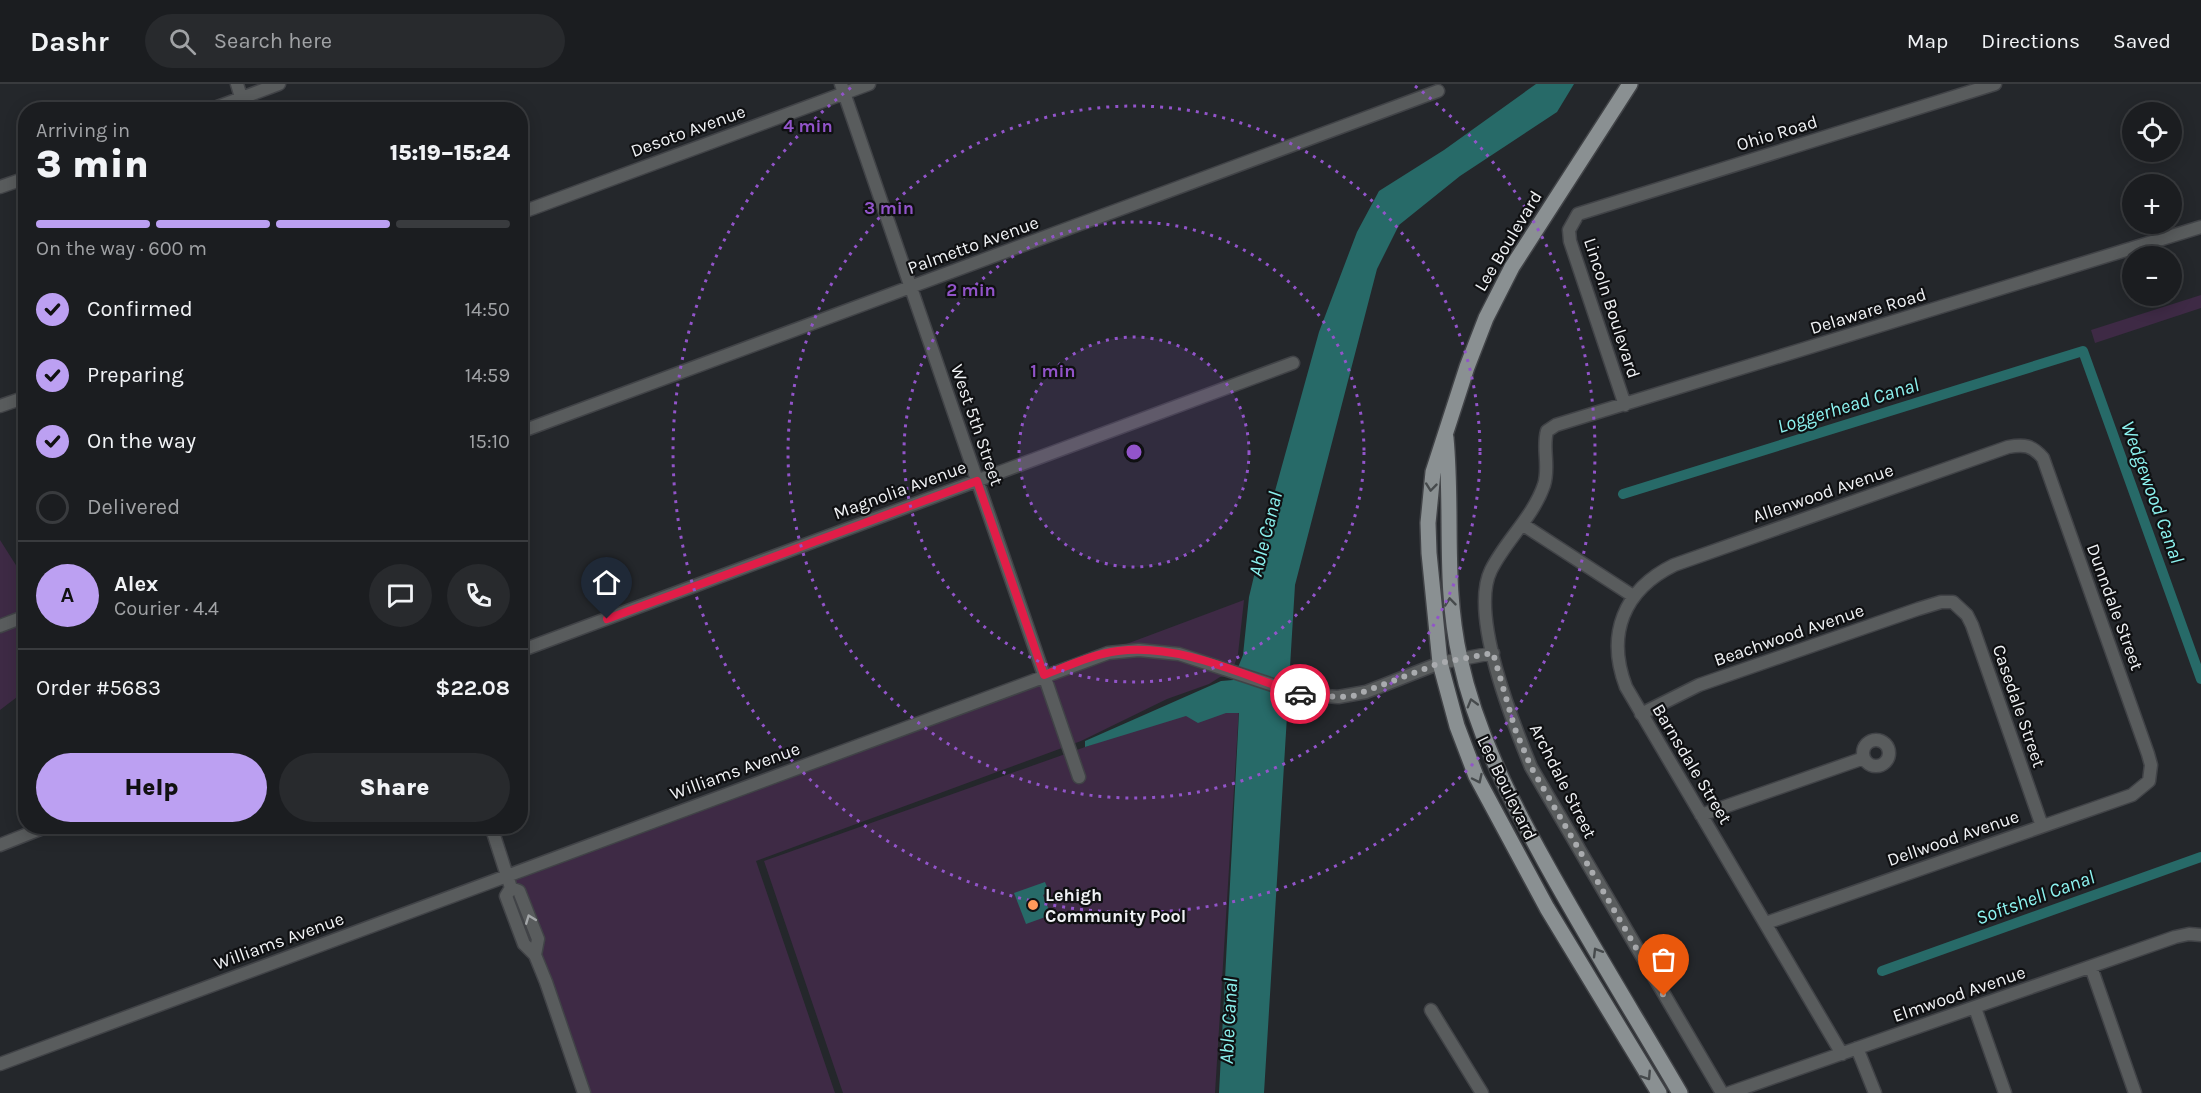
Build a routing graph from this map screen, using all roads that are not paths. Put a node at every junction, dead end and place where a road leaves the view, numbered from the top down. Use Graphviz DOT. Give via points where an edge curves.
graph roads {
  1 [pos="237,84"];
  2 [pos="279,84"];
  3 [pos="869,84"];
  4 [pos="1630,84"];
  5 [pos="1995,84"];
  6 [pos="843,89"];
  7 [pos="1438,91"];
  8 [pos="242,102"];
  9 [pos="247,102"];
  10 [pos="18,181"];
  11 [pos="0,187"];
  12 [pos="528,210"];
  13 [pos="1572,221"];
  14 [pos="2201,227"];
  15 [pos="911,287"];
  16 [pos="1293,363"];
  17 [pos="18,400"];
  18 [pos="1625,405"];
  19 [pos="0,406"];
  20 [pos="528,429"];
  21 [pos="1446,431"];
  22 [pos="1547,431"];
  23 [pos="2035,448"];
  24 [pos="977,481"];
  25 [pos="1522,524"];
  26 [pos="1633,596"];
  27 [pos="1953,602"];
  28 [pos="18,619"];
  29 [pos="0,626"];
  30 [pos="528,648"];
  31 [pos="1493,653"];
  32 [pos="1460,659"];
  33 [pos="1440,663"];
  34 [pos="1044,675"];
  35 [pos="1641,714"];
  36 [pos="1864,758"];
  37 [pos="1079,777"];
  38 [pos="2149,781"];
  39 [pos="1701,815"];
  40 [pos="2042,826"];
  41 [pos="27,834"];
  42 [pos="493,834"];
  43 [pos="0,844"];
  44 [pos="506,875"];
  45 [pos="1766,923"];
  46 [pos="2201,935"];
  47 [pos="2091,967"];
  48 [pos="1592,983"];
  49 [pos="1975,1008"];
  50 [pos="1431,1010"];
  51 [pos="1857,1048"];
  52 [pos="1658,1054"];
  53 [pos="1842,1054"];
  54 [pos="0,1064"];
  55 [pos="584,1093"];
  56 [pos="1482,1093"];
  57 [pos="1659,1093"];
  58 [pos="1680,1093"];
  59 [pos="1722,1093"];
  60 [pos="1729,1093"];
  61 [pos="1875,1093"];
  62 [pos="2005,1093"];
  63 [pos="2135,1093"];
  1 -- 8 [label="street"];
  2 -- 9 [label="street"];
  3 -- 6 [label="street, Desoto Avenue"];
  4 -- 21 [label="main road, Lee Boulevard" via="1500,289 1475,344"];
  5 -- 13 [label="street, Ohio Road" via="1585,210"];
  6 -- 12 [label="street, Desoto Avenue"];
  6 -- 15 [label="street, West 5th Street"];
  7 -- 15 [label="street, Palmetto Avenue"];
  10 -- 11 [label="street"];
  13 -- 18 [label="street, Lincoln Boulevard" via="1570,241"];
  14 -- 18 [label="street, Delaware Road"];
  15 -- 20 [label="street, Palmetto Avenue"];
  15 -- 24 [label="street, West 5th Street"];
  16 -- 24 [label="street, Magnolia Avenue"];
  17 -- 19 [label="street"];
  18 -- 22 [label="street, Delaware Road"];
  32 -- 21 [label="main road, Lee Boulevard, one-way" via="1450,604"];
  21 -- 33 [label="main road, Lee Boulevard, one-way" via="1433,472 1428,523"];
  22 -- 25 [label="street, Archdale Street" via="1546,476"];
  23 -- 26 [label="street, Allenwood Avenue" via="2022,444 2008,447 1694,557 1662,571"];
  23 -- 38 [label="street, Dunndale Street" via="2043,458 2148,754"];
  24 -- 30 [label="street, Magnolia Avenue"];
  24 -- 34 [label="street, West 5th Street"];
  25 -- 26 [label="street"];
  25 -- 31 [label="street, Archdale Street" via="1487,578 1485,599"];
  26 -- 35 [label="street, Barnsdale Street" via="1619,636 1618,660 1626,687"];
  27 -- 35 [label="street, Beachwood Avenue" via="1941,602 1699,686"];
  27 -- 40 [label="street, Casedale Street" via="1972,625"];
  28 -- 29 [label="street"];
  31 -- 32 [label="street, Williams Avenue"];
  31 -- 59 [label="street, Archdale Street" via="1515,729 1536,775"];
  32 -- 33 [label="street, Williams Avenue"];
  52 -- 32 [label="main road, Lee Boulevard, one-way" via="1564,896 1495,769"];
  33 -- 34 [label="street, Williams Avenue" via="1353,696 1338,697 1300,694 1179,654 1139,650 1108,653"];
  33 -- 48 [label="main road, Lee Boulevard, one-way" via="1476,776"];
  34 -- 37 [label="street, West 5th Street"];
  34 -- 44 [label="street, Williams Avenue"];
  35 -- 39 [label="street, Barnsdale Street"];
  36 -- 39 [label="street"];
  38 -- 40 [label="street, Dellwood Avenue" via="2132,795"];
  39 -- 45 [label="street, Barnsdale Street"];
  40 -- 45 [label="street, Dellwood Avenue"];
  41 -- 43 [label="street"];
  42 -- 44 [label="street"];
  44 -- 54 [label="street, Williams Avenue"];
  44 -- 55 [label="street" via="511,888 519,891 538,939 535,955"];
  45 -- 53 [label="street, Barnsdale Street"];
  46 -- 47 [label="street, Elmwood Avenue" via="2175,937"];
  47 -- 49 [label="street, Elmwood Avenue"];
  47 -- 63 [label="street"];
  48 -- 52 [label="main road" via="1603,982 1641,1043"];
  48 -- 57 [label="main road, Lee Boulevard, one-way"];
  49 -- 51 [label="street, Elmwood Avenue"];
  49 -- 62 [label="street"];
  50 -- 56 [label="street"];
  51 -- 53 [label="street, Elmwood Avenue"];
  51 -- 61 [label="street"];
  52 -- 58 [label="main road, Lee Boulevard"];
  53 -- 60 [label="street, Elmwood Avenue"];
}
